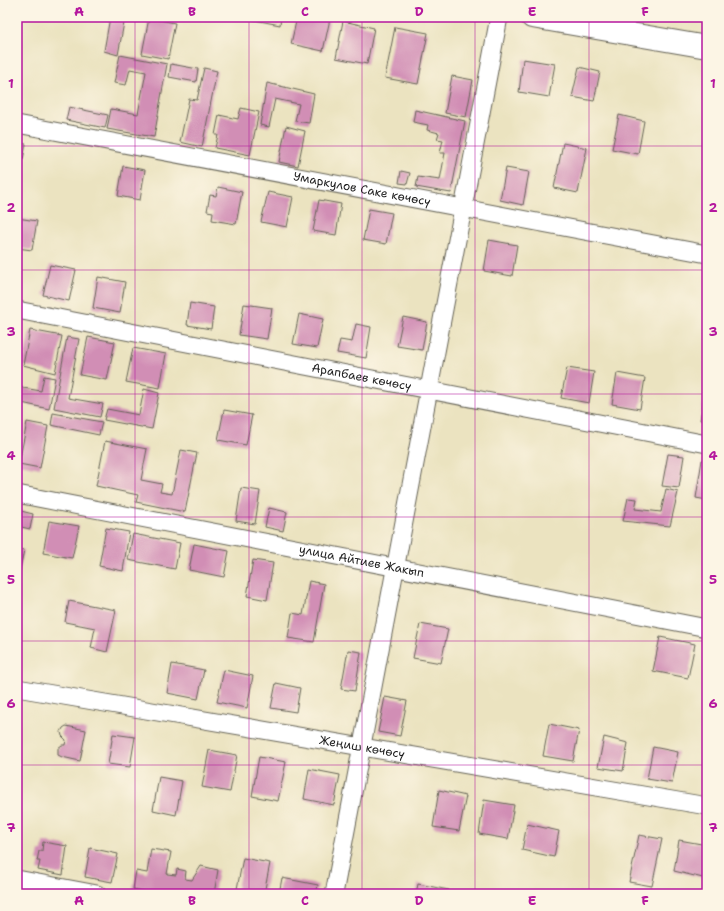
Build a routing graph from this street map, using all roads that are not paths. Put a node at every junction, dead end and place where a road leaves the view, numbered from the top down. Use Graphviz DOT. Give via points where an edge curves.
graph roads {
  1 [pos="499,17"];
  2 [pos="532,17"];
  3 [pos="707,47"];
  4 [pos="17,124"];
  5 [pos="463,208"];
  6 [pos="707,254"];
  7 [pos="17,310"];
  8 [pos="429,390"];
  9 [pos="707,444"];
  10 [pos="17,494"];
  11 [pos="396,567"];
  12 [pos="707,628"];
  13 [pos="17,688"];
  14 [pos="362,747"];
  15 [pos="707,806"];
  16 [pos="17,879"];
  17 [pos="98,894"];
  18 [pos="334,894"];
  1 -- 5 [label="street"];
  2 -- 3 [label="main road"];
  4 -- 5 [label="street, Умаркулов Саке көчөсү"];
  5 -- 6 [label="street, Умаркулов Саке көчөсү"];
  5 -- 8 [label="street"];
  7 -- 8 [label="street, Арапбаев көчөсү"];
  8 -- 9 [label="street, Арапбаев көчөсү"];
  8 -- 11 [label="street"];
  10 -- 11 [label="street, улица Айтиев Жакып"];
  11 -- 12 [label="street, улица Айтиев Жакып"];
  11 -- 14 [label="street"];
  13 -- 14 [label="street, Жеңиш көчөсү"];
  14 -- 15 [label="street, Жеңиш көчөсү"];
  14 -- 18 [label="street"];
  16 -- 17 [label="street"];
}
